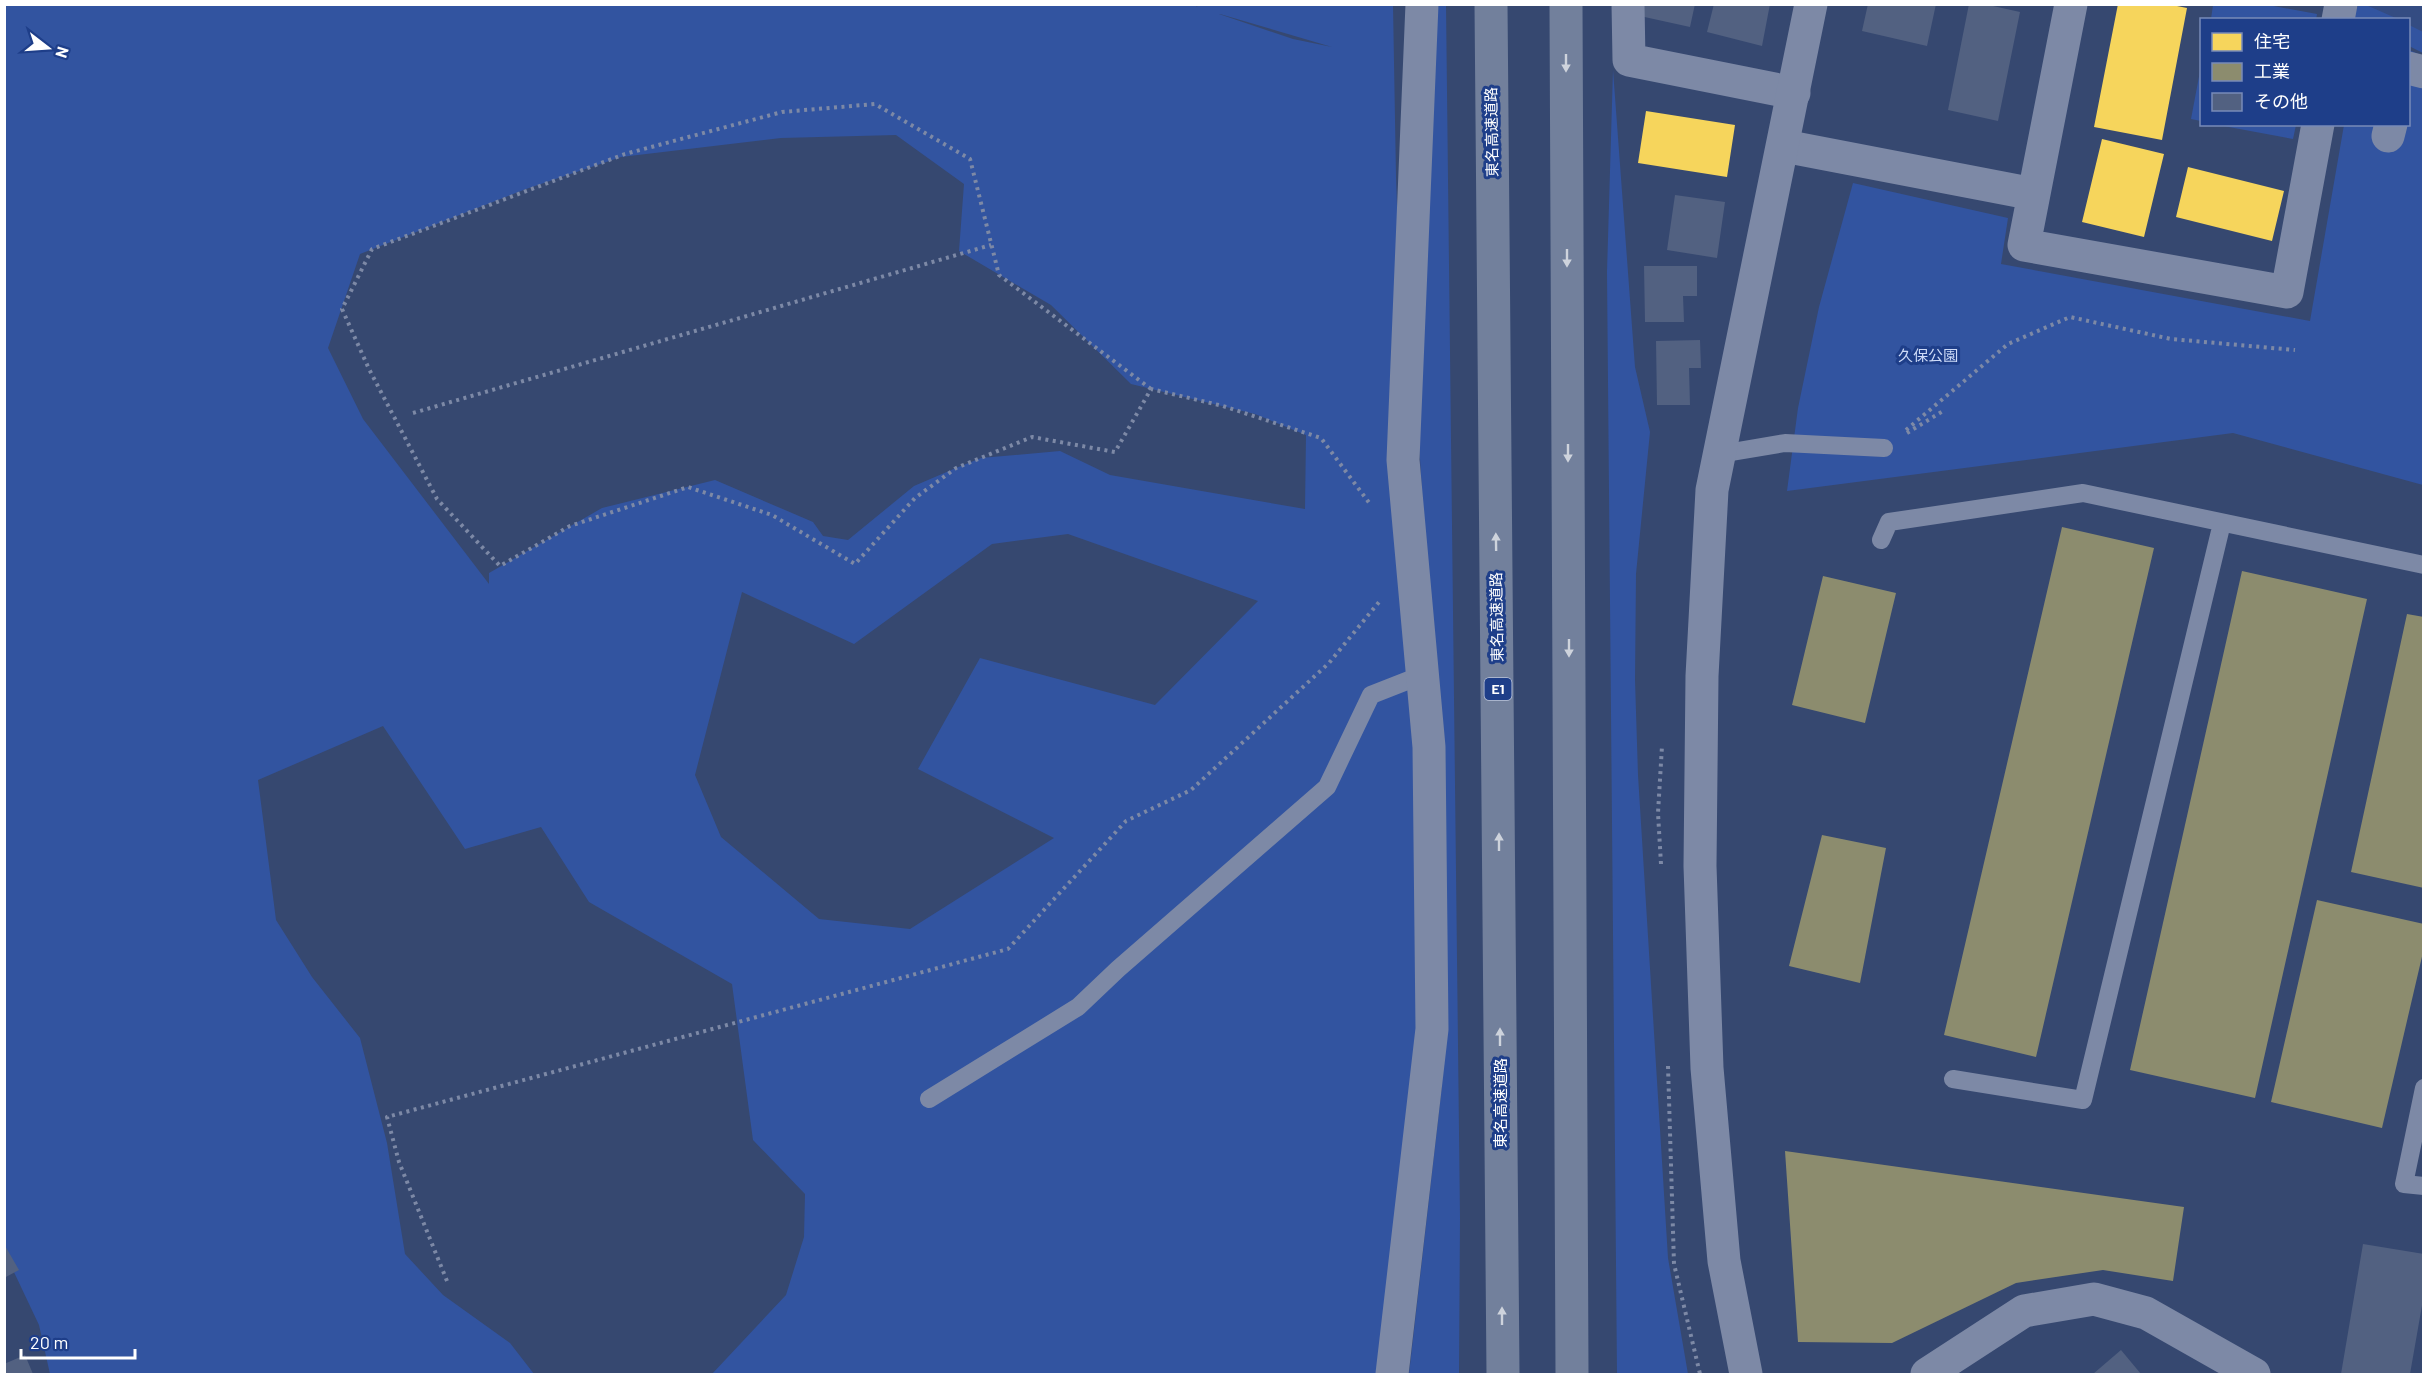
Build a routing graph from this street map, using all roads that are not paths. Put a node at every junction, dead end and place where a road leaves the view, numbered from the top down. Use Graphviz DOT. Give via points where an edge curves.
graph roads {
  1 [pos="1422,4"];
  2 [pos="1491,4"];
  3 [pos="1566,4"];
  4 [pos="1628,4"];
  5 [pos="1811,4"];
  6 [pos="2071,4"];
  7 [pos="1794,93"];
  8 [pos="2318,126"];
  9 [pos="1784,146"];
  10 [pos="2034,194"];
  11 [pos="1884,448"];
  12 [pos="1720,454"];
  13 [pos="2222,523"];
  14 [pos="1881,540"];
  15 [pos="2424,565"];
  16 [pos="1422,675"];
  17 [pos="1953,1079"];
  18 [pos="2424,1088"];
  19 [pos="929,1099"];
  20 [pos="2424,1186"];
  21 [pos="1392,1374"];
  22 [pos="1503,1374"];
  23 [pos="1572,1374"];
  24 [pos="1746,1374"];
  25 [pos="1927,1374"];
  26 [pos="2254,1374"];
  1 -- 16 [label="street" via="1403,460"];
  22 -- 2 [label="highway, 東名高速道路 / E1, one-way"];
  3 -- 23 [label="highway, one-way"];
  4 -- 7 [label="street" via="1629,60"];
  5 -- 7 [label="street"];
  6 -- 10 [label="street"];
  7 -- 9 [label="street"];
  8 -- 10 [label="street" via="2287,292 2024,245"];
  9 -- 10 [label="street"];
  9 -- 12 [label="street"];
  11 -- 12 [label="lane" via="1785,443"];
  12 -- 24 [label="street" via="1712,490 1702,676 1700,866 1707,1068 1723,1250"];
  13 -- 14 [label="lane" via="2083,493 1889,522"];
  13 -- 15 [label="lane"];
  13 -- 17 [label="lane" via="2083,1100"];
  16 -- 19 [label="lane" via="1371,695 1326,787 1078,1007"];
  16 -- 21 [label="street" via="1429,747 1432,1029"];
  18 -- 20 [label="lane" via="2404,1184"];
  25 -- 26 [label="street" via="2024,1311 2094,1299 2146,1313"];
}
